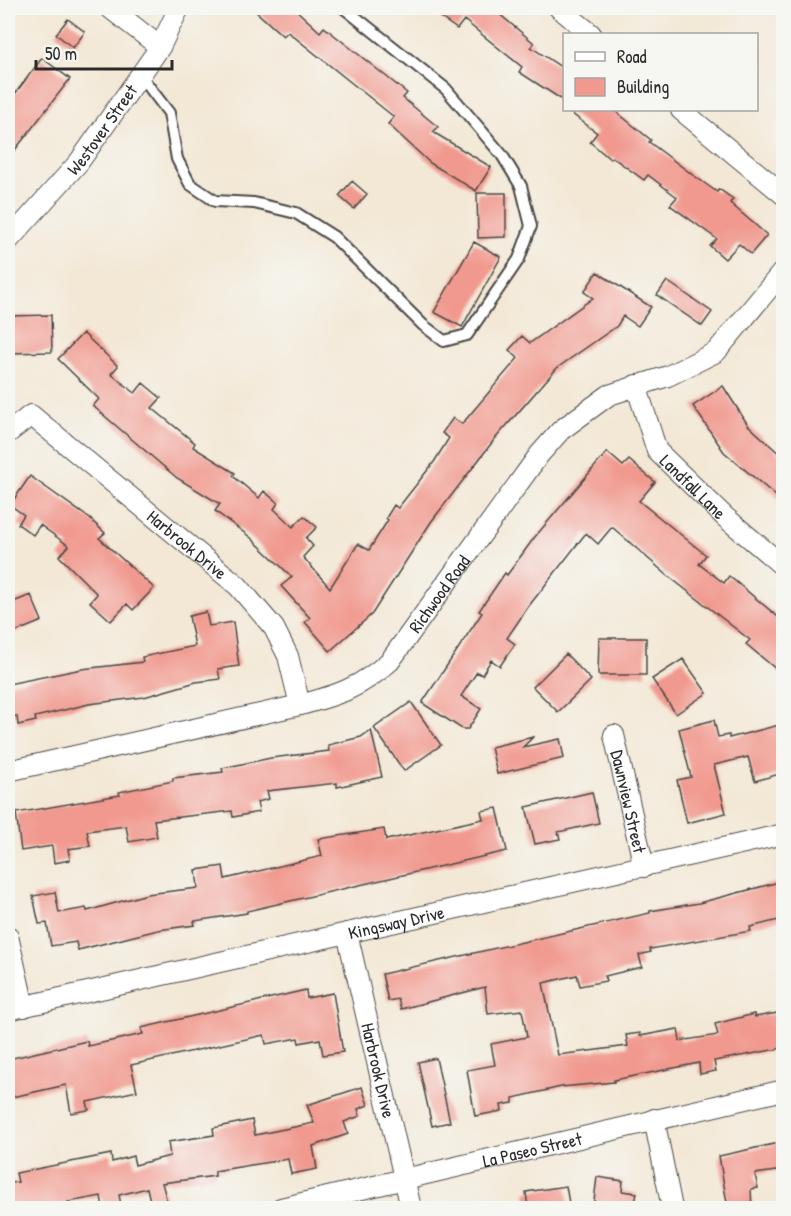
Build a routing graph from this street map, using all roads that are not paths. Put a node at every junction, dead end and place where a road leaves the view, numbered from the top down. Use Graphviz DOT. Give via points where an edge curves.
graph roads {
  1 [pos="110,8"];
  2 [pos="179,8"];
  3 [pos="344,8"];
  4 [pos="559,8"];
  5 [pos="590,33"];
  6 [pos="160,47"];
  7 [pos="141,75"];
  8 [pos="682,111"];
  9 [pos="783,195"];
  10 [pos="8,241"];
  11 [pos="783,270"];
  12 [pos="636,385"];
  13 [pos="8,433"];
  14 [pos="783,567"];
  15 [pos="300,705"];
  16 [pos="614,735"];
  17 [pos="8,771"];
  18 [pos="783,834"];
  19 [pos="644,867"];
  20 [pos="347,933"];
  21 [pos="8,936"];
  22 [pos="16,1009"];
  23 [pos="783,1090"];
  24 [pos="654,1119"];
  25 [pos="406,1180"];
  26 [pos="281,1209"];
  27 [pos="411,1209"];
  28 [pos="672,1209"];
  1 -- 6 [label="street"];
  2 -- 6 [label="street, Westover Street"];
  3 -- 7 [label="lane" via="446,89 502,155 521,186 531,226 519,259 467,336 444,341 334,237 296,213 254,203 214,201 190,184 177,159 169,112"];
  4 -- 5 [label="street"];
  6 -- 7 [label="street, Westover Street"];
  7 -- 10 [label="street, Westover Street" via="79,162"];
  8 -- 9 [label="street"];
  11 -- 12 [label="street, Richwood Road" via="716,352 668,376"];
  12 -- 14 [label="street, Landfall Lane" via="657,451"];
  12 -- 15 [label="street, Richwood Road" via="587,408 539,454 390,661 345,693"];
  13 -- 15 [label="street, Harbrook Drive" via="31,415 246,594 274,628 288,656"];
  15 -- 17 [label="street, Richwood Road"];
  16 -- 19 [label="street, Dawnview Street"];
  18 -- 19 [label="street, Kingsway Drive"];
  19 -- 20 [label="street, Kingsway Drive"];
  20 -- 22 [label="street, Kingsway Drive"];
  20 -- 25 [label="street, Harbrook Drive"];
  21 -- 22 [label="street"];
  23 -- 24 [label="street, La Paseo Street"];
  24 -- 25 [label="street, La Paseo Street"];
  24 -- 28 [label="street"];
  25 -- 26 [label="street, La Paseo Street"];
  25 -- 27 [label="street, Harbrook Drive"];
}
